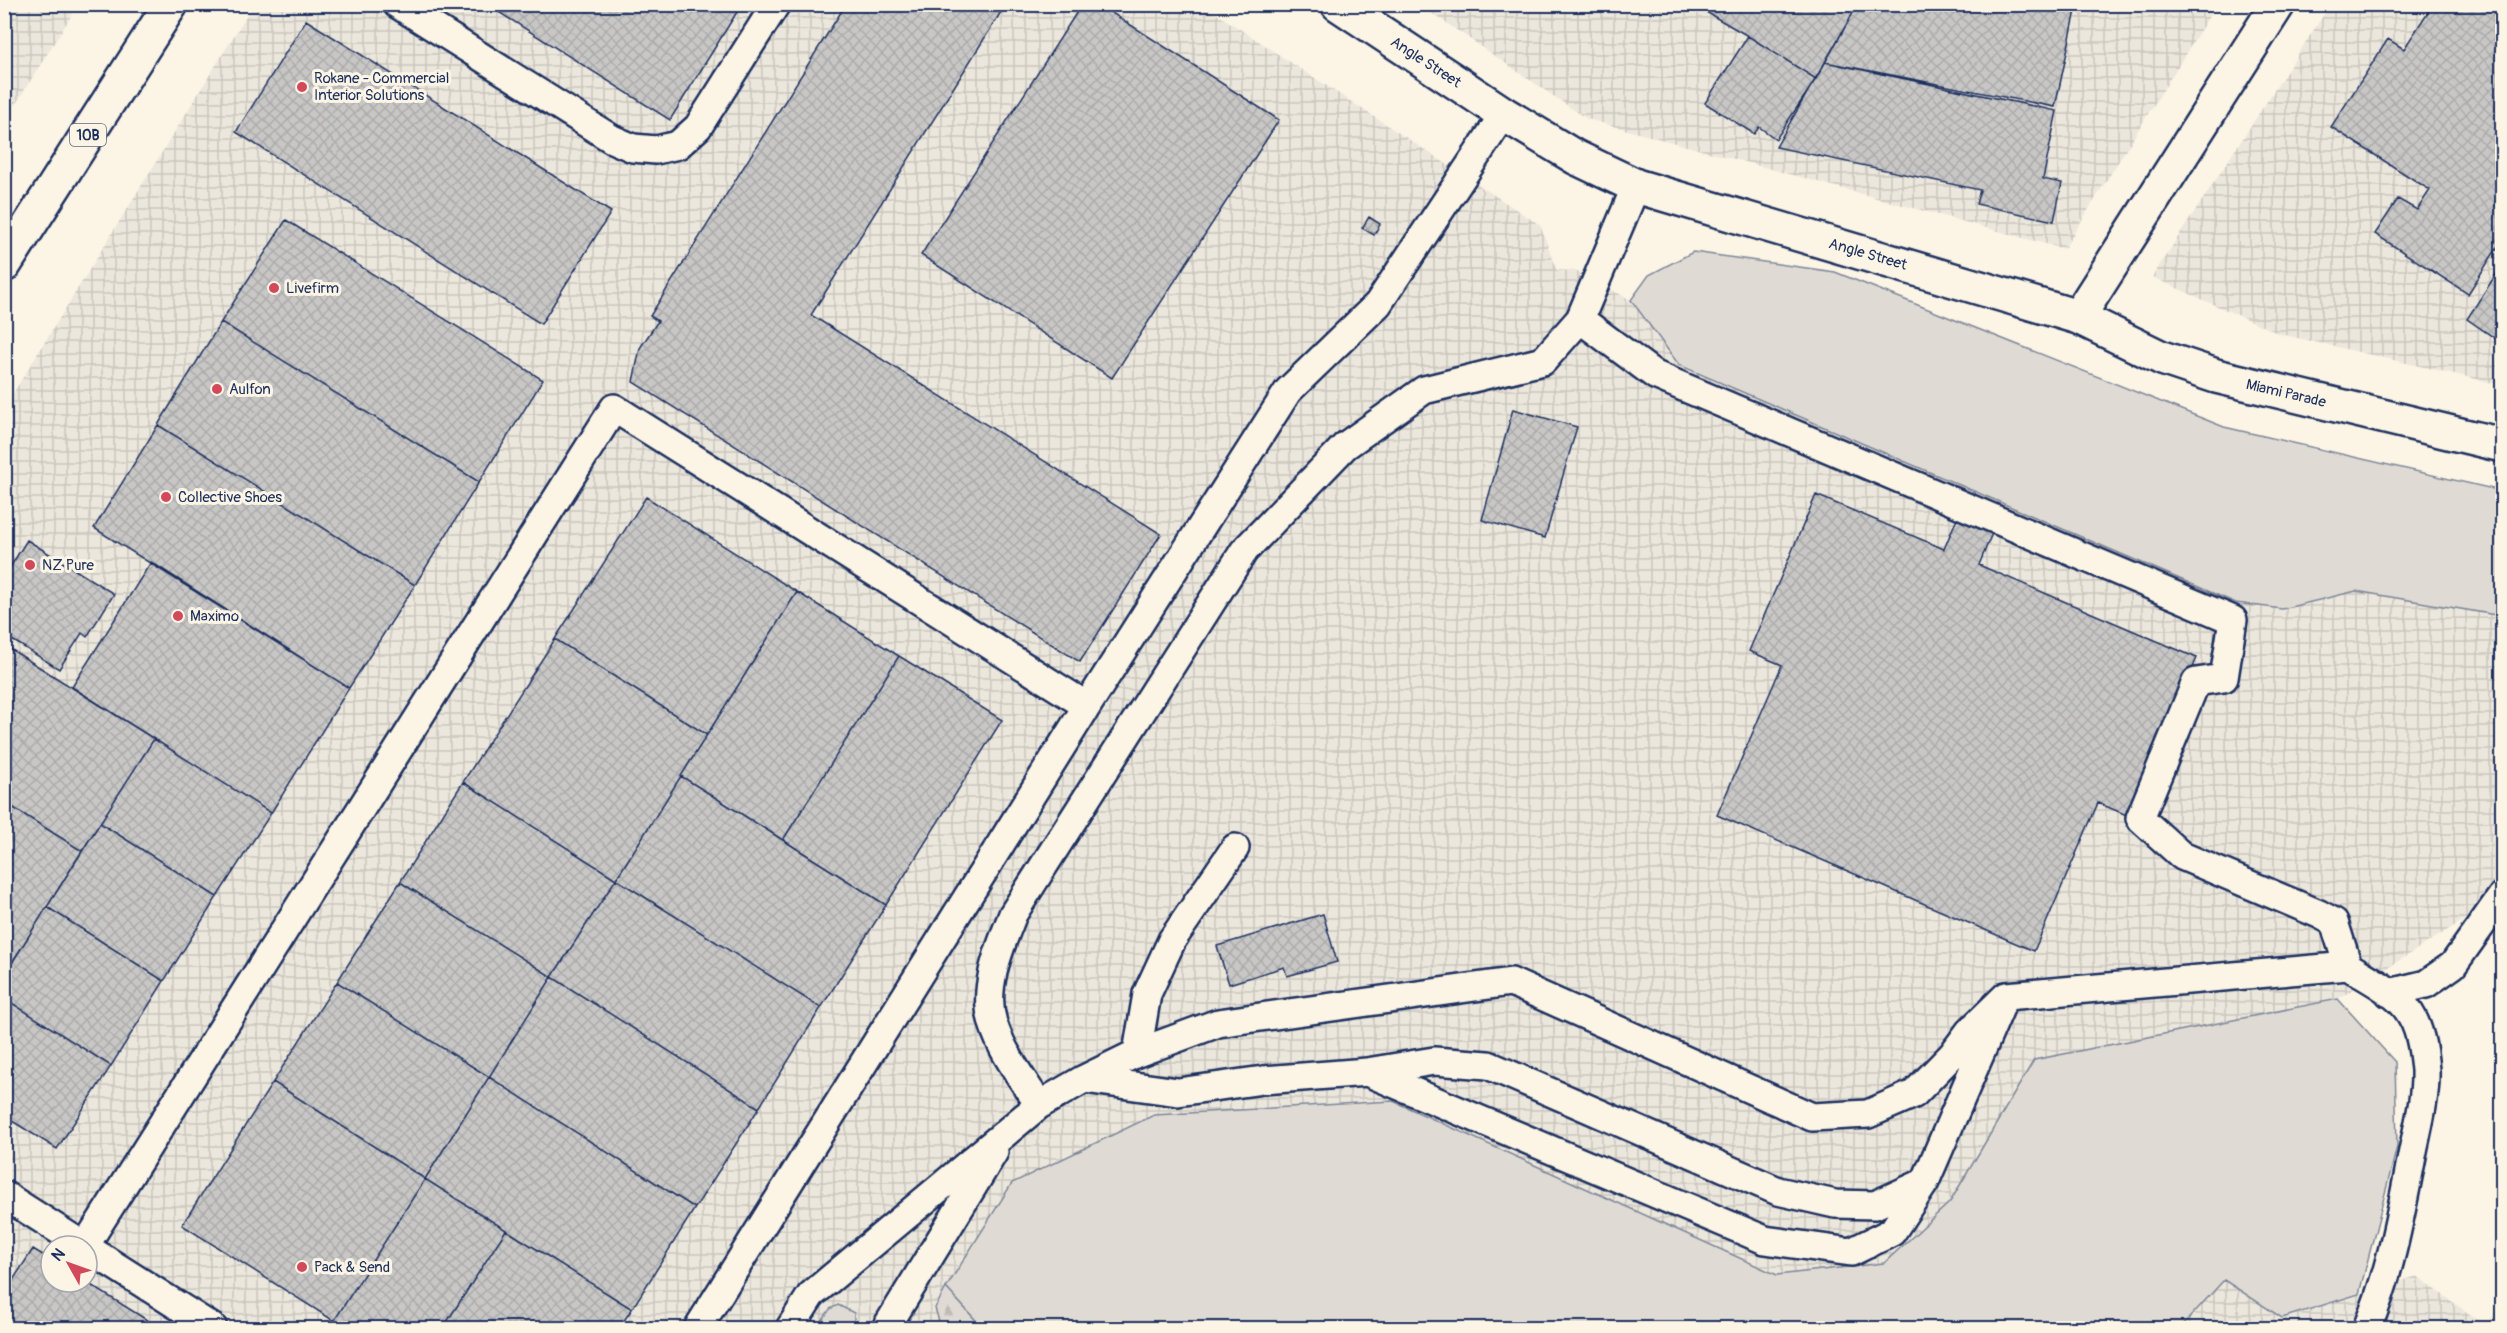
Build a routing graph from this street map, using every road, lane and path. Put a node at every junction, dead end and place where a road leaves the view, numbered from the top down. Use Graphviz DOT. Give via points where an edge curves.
graph roads {
  1 [pos="171,4"];
  2 [pos="397,4"];
  3 [pos="776,4"];
  4 [pos="1338,4"];
  5 [pos="2278,4"];
  6 [pos="1504,114"];
  7 [pos="1636,186"];
  8 [pos="4,265"];
  9 [pos="2078,317"];
  10 [pos="1580,319"];
  11 [pos="2502,445"];
  12 [pos="1087,706"];
  13 [pos="1235,848"];
  14 [pos="2501,901"];
  15 [pos="2348,966"];
  16 [pos="2389,993"];
  17 [pos="2006,996"];
  18 [pos="1137,1053"];
  19 [pos="1367,1072"];
  20 [pos="1084,1079"];
  21 [pos="1039,1105"];
  22 [pos="1006,1133"];
  23 [pos="1925,1182"];
  24 [pos="4,1195"];
  25 [pos="65,1234"];
  26 [pos="93,1234"];
  27 [pos="99,1256"];
  28 [pos="213,1329"];
  29 [pos="698,1329"];
  30 [pos="790,1329"];
  31 [pos="886,1329"];
  32 [pos="2367,1329"];
  1 -- 8 [label="street, 10B"];
  2 -- 3 [label="lane" via="612,139 633,148 656,150 678,145 698,128"];
  4 -- 6 [label="street, Angle Street"];
  5 -- 9 [label="street"];
  6 -- 7 [label="street, Angle Street" via="1575,157"];
  6 -- 12 [label="lane" via="1378,304 1288,391"];
  7 -- 9 [label="street, Angle Street"];
  7 -- 10 [label="lane"];
  9 -- 11 [label="street, Miami Parade" via="2162,358 2216,376"];
  10 -- 15 [label="lane" via="1654,375 2233,620 2224,678 2196,682 2140,818 2182,856 2334,922"];
  10 -- 21 [label="lane" via="1543,362 1424,390 1345,447 1244,551 1013,914 996,958 990,999 992,1021 999,1041"];
  12 -- 26 [label="lane" via="614,408"];
  12 -- 29 [label="lane"];
  13 -- 18 [label="lane" via="1172,940 1148,993"];
  14 -- 16 [label="lane" via="2453,965 2426,984"];
  15 -- 16 [label="lane"];
  15 -- 17 [label="lane"];
  16 -- 32 [label="lane" via="2407,1008 2420,1034 2425,1072 2396,1240"];
  17 -- 18 [label="lane" via="1914,1094 1868,1114 1812,1117 1511,982 1218,1023"];
  17 -- 23 [label="lane"];
  18 -- 20 [label="lane"];
  19 -- 20 [label="lane" via="1178,1092"];
  19 -- 23 [label="lane" via="1434,1061 1488,1065 1778,1191 1835,1204 1875,1205"];
  19 -- 23 [label="lane" via="1765,1240 1851,1252 1892,1232"];
  20 -- 21 [label="lane"];
  21 -- 22 [label="lane"];
  22 -- 30 [label="lane" via="811,1296"];
  22 -- 31 [label="lane"];
  24 -- 25 [label="lane"];
  27 -- 28 [label="lane"];
}
